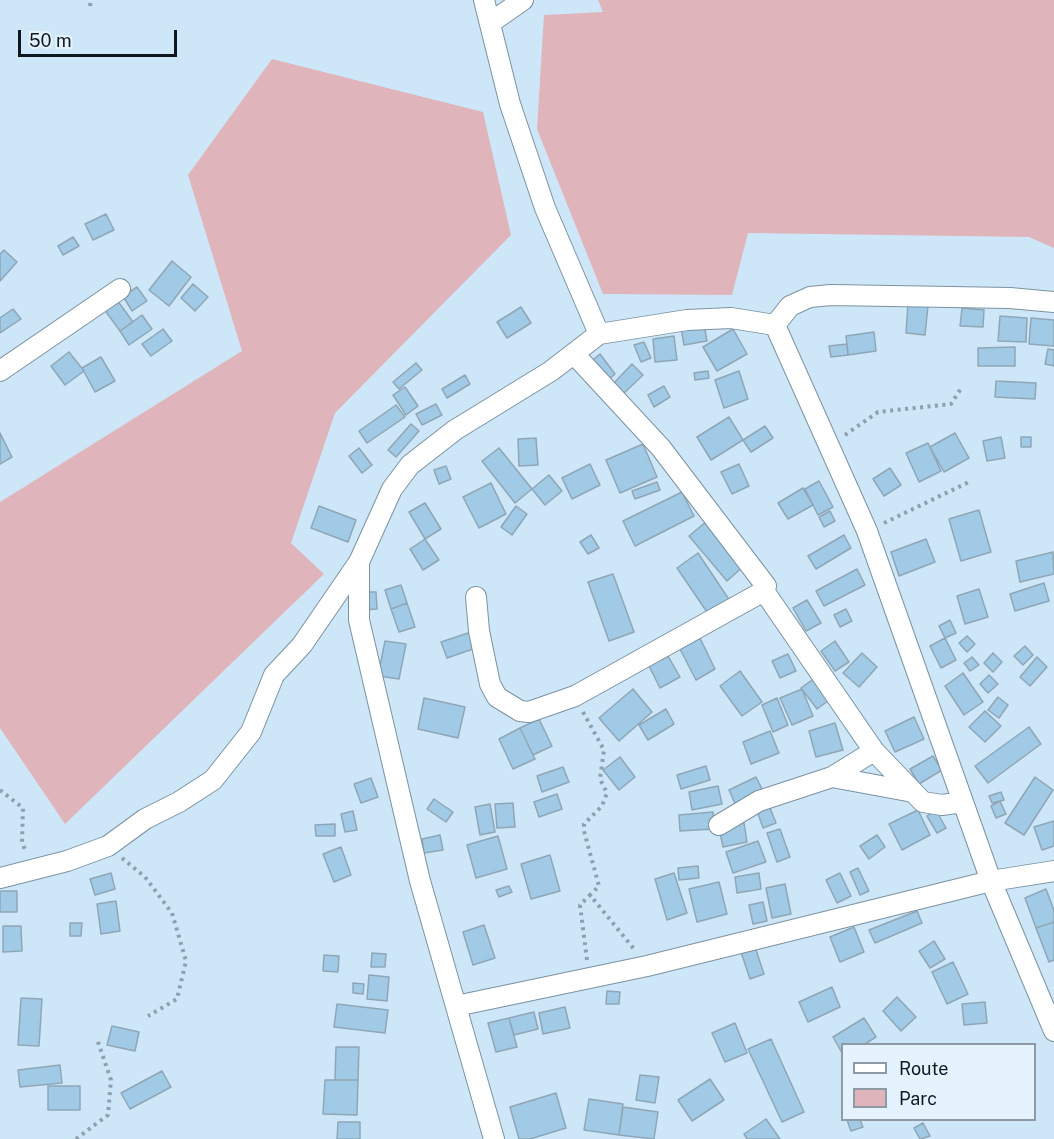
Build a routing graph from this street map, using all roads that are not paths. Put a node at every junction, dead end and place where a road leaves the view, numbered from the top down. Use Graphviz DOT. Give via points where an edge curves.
graph roads {
  1 [pos="484,0"];
  2 [pos="523,0"];
  3 [pos="490,23"];
  4 [pos="120,289"];
  5 [pos="1054,302"];
  6 [pos="775,325"];
  7 [pos="599,334"];
  8 [pos="574,354"];
  9 [pos="0,371"];
  10 [pos="359,562"];
  11 [pos="764,591"];
  12 [pos="476,597"];
  13 [pos="874,751"];
  14 [pos="832,777"];
  15 [pos="913,792"];
  16 [pos="963,802"];
  17 [pos="719,825"];
  18 [pos="1054,871"];
  19 [pos="0,878"];
  20 [pos="991,881"];
  21 [pos="456,1006"];
  22 [pos="1054,1031"];
  23 [pos="494,1139"];
  1 -- 3 [label="street"];
  2 -- 3 [label="street"];
  3 -- 7 [label="street" via="510,104 545,208"];
  4 -- 9 [label="street"];
  5 -- 6 [label="street" via="831,295 810,297 790,306"];
  6 -- 7 [label="street" via="709,319"];
  6 -- 16 [label="street" via="867,531"];
  7 -- 8 [label="street"];
  8 -- 10 [label="street" via="455,429 410,465 392,489"];
  8 -- 11 [label="street" via="661,448 766,583"];
  10 -- 19 [label="street" via="308,638 274,675 251,732 213,780 145,819 108,846"];
  10 -- 21 [label="street" via="362,640 420,881"];
  11 -- 12 [label="street" via="575,696 529,712 520,711 498,697 490,684"];
  11 -- 13 [label="street"];
  13 -- 14 [label="street"];
  13 -- 15 [label="street"];
  14 -- 15 [label="street"];
  14 -- 17 [label="street" via="759,801"];
  15 -- 16 [label="street" via="932,805"];
  16 -- 20 [label="street"];
  18 -- 20 [label="street"];
  20 -- 21 [label="street" via="647,966"];
  20 -- 22 [label="street"];
  21 -- 23 [label="street"];
}
